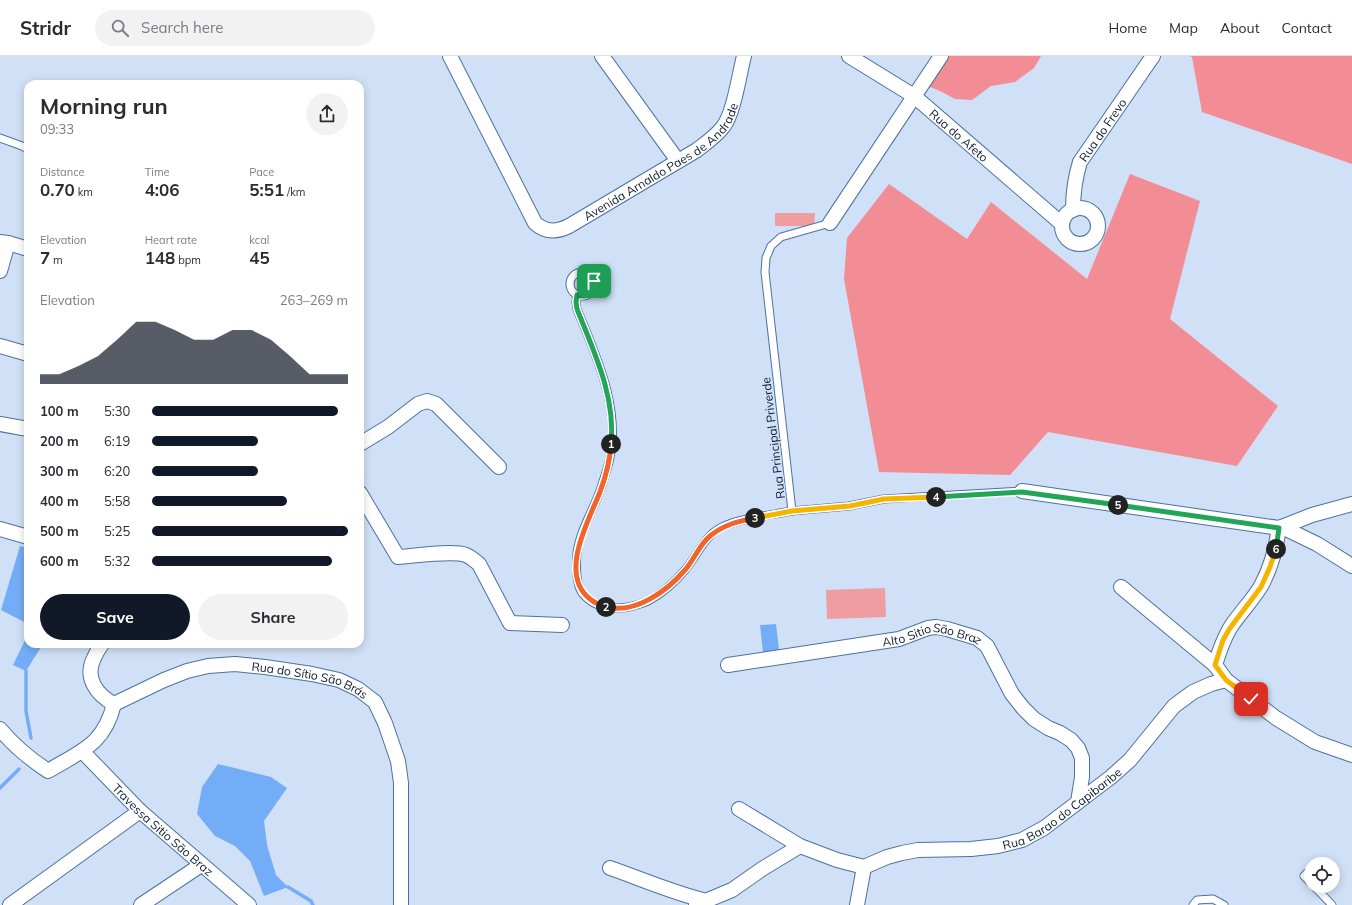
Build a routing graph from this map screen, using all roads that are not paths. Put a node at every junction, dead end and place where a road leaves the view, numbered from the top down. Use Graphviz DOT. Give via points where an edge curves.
graph roads {
  1 [pos="450,56"];
  2 [pos="602,56"];
  3 [pos="744,56"];
  4 [pos="849,56"];
  5 [pos="941,56"];
  6 [pos="1153,56"];
  7 [pos="914,96"];
  8 [pos="0,138"];
  9 [pos="24,147"];
  10 [pos="678,161"];
  11 [pos="1073,210"];
  12 [pos="830,223"];
  13 [pos="1062,224"];
  14 [pos="4,243"];
  15 [pos="24,248"];
  16 [pos="0,271"];
  17 [pos="577,295"];
  18 [pos="0,346"];
  19 [pos="24,353"];
  20 [pos="0,424"];
  21 [pos="24,427"];
  22 [pos="364,439"];
  23 [pos="499,467"];
  24 [pos="1022,492"];
  25 [pos="364,500"];
  26 [pos="1352,504"];
  27 [pos="792,511"];
  28 [pos="1280,527"];
  29 [pos="0,529"];
  30 [pos="24,536"];
  31 [pos="1352,566"];
  32 [pos="1121,587"];
  33 [pos="562,624"];
  34 [pos="99,648"];
  35 [pos="728,665"];
  36 [pos="1215,665"];
  37 [pos="1226,680"];
  38 [pos="114,704"];
  39 [pos="0,729"];
  40 [pos="82,751"];
  41 [pos="1352,755"];
  42 [pos="1078,802"];
  43 [pos="739,809"];
  44 [pos="140,811"];
  45 [pos="800,846"];
  46 [pos="201,865"];
  47 [pos="864,867"];
  48 [pos="610,868"];
  49 [pos="1321,893"];
  50 [pos="701,903"];
  51 [pos="10,905"];
  52 [pos="141,905"];
  53 [pos="248,905"];
  54 [pos="401,905"];
  55 [pos="857,905"];
  56 [pos="1193,905"];
  57 [pos="1224,905"];
  58 [pos="1332,905"];
  1 -- 10 [label="street, Avenida Arnaldo Paes de Andrade" via="535,223 540,227 554,231 569,226"];
  2 -- 10 [label="street"];
  3 -- 10 [label="street, Avenida Arnaldo Paes de Andrade" via="730,113 724,126 713,138"];
  4 -- 7 [label="street, Rua do Afeto"];
  5 -- 7 [label="street"];
  6 -- 11 [label="street, Rua do Frevo" via="1080,162 1075,176"];
  7 -- 12 [label="street"];
  7 -- 13 [label="street, Rua do Afeto"];
  8 -- 9 [label="lane"];
  11 -- 13 [label="street" via="1064,218"];
  11 -- 13 [label="street, Rua do Afeto" via="1084,209 1094,215 1098,225 1095,236 1086,243 1074,243 1065,236"];
  12 -- 27 [label="lane, Rua Principal Priverde" via="781,236 771,246 766,258 765,272"];
  14 -- 15 [label="street"];
  14 -- 16 [label="street"];
  17 -- 27 [label="lane" via="577,309 604,381 611,409 612,433 610,461 582,532 577,552 576,577 583,594 598,605 612,608 648,601 665,590 684,571 709,537 722,527 747,519"];
  18 -- 19 [label="street"];
  20 -- 21 [label="street"];
  22 -- 23 [label="street" via="388,427 418,404 428,401 436,404"];
  24 -- 27 [label="lane, Rua Principal Priverde" via="884,499 850,506"];
  24 -- 28 [label="street"];
  25 -- 33 [label="street" via="398,558 465,555 479,564 510,624"];
  26 -- 28 [label="street"];
  28 -- 31 [label="street" via="1317,544"];
  28 -- 36 [label="street" via="1270,567 1261,587 1227,634"];
  29 -- 30 [label="street"];
  32 -- 36 [label="street"];
  34 -- 38 [label="street" via="93,658 93,682 98,692"];
  35 -- 42 [label="street, Alto Sitio São Braz" via="899,639 936,627 977,638 987,646 1012,694 1023,708 1034,719 1071,740 1078,748 1082,758 1082,777"];
  36 -- 37 [label="street"];
  37 -- 41 [label="street" via="1276,718 1315,742"];
  37 -- 42 [label="street, Rua Barao do Capibaribe" via="1193,692 1174,706 1130,760"];
  38 -- 40 [label="street" via="107,726 92,744"];
  38 -- 54 [label="street, Rua do Sítio São Brás" via="187,671 235,664 312,674 339,680 358,689 375,702 398,761 401,783"];
  39 -- 40 [label="street" via="21,752 48,771"];
  40 -- 44 [label="street, Travessa Sitio São Braz"];
  42 -- 47 [label="street, Rua Barao do Capibaribe" via="1044,828 1022,840 984,848 902,852"];
  43 -- 45 [label="street"];
  44 -- 46 [label="street, Travessa Sitio São Braz"];
  44 -- 51 [label="street"];
  45 -- 47 [label="street"];
  45 -- 50 [label="street" via="732,890"];
  46 -- 52 [label="street"];
  46 -- 53 [label="street, Travessa Sitio São Braz"];
  47 -- 55 [label="street"];
  48 -- 50 [label="street"];
  49 -- 58 [label="lane"];
  56 -- 57 [label="lane" via="1197,900 1213,900"];
}
